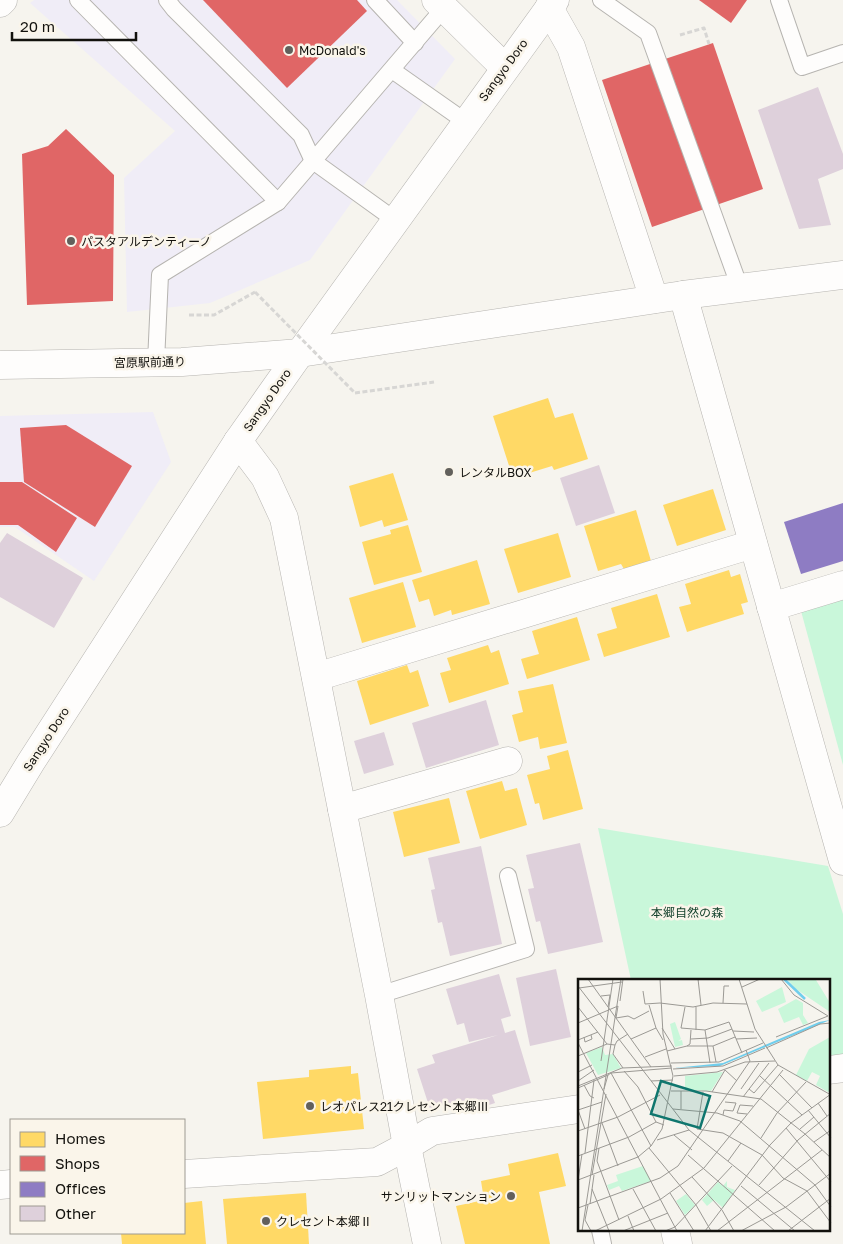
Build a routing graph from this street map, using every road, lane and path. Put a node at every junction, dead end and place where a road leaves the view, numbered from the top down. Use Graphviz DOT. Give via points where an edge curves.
graph roads {
  1 [pos="3,0"];
  2 [pos="78,0"];
  3 [pos="167,0"];
  4 [pos="375,0"];
  5 [pos="601,0"];
  6 [pos="779,0"];
  7 [pos="0,3"];
  8 [pos="440,4"];
  9 [pos="552,4"];
  10 [pos="683,34"];
  11 [pos="414,43"];
  12 [pos="709,44"];
  13 [pos="843,53"];
  14 [pos="504,68"];
  15 [pos="392,70"];
  16 [pos="466,122"];
  17 [pos="313,161"];
  18 [pos="278,202"];
  19 [pos="395,220"];
  20 [pos="843,275"];
  21 [pos="740,288"];
  22 [pos="683,295"];
  23 [pos="654,299"];
  24 [pos="188,316"];
  25 [pos="300,353"];
  26 [pos="156,362"];
  27 [pos="0,365"];
  28 [pos="434,382"];
  29 [pos="238,441"];
  30 [pos="753,544"];
  31 [pos="843,585"];
  32 [pos="771,607"];
  33 [pos="316,678"];
  34 [pos="508,760"];
  35 [pos="342,809"];
  36 [pos="0,813"];
  37 [pos="843,862"];
  38 [pos="508,876"];
  39 [pos="379,995"];
  40 [pos="843,1068"];
  41 [pos="830,1070"];
  42 [pos="578,1113"];
  43 [pos="407,1146"];
  44 [pos="185,1174"];
  45 [pos="427,1244"];
  1 -- 7 [label="street"];
  2 -- 18 [label="lane"];
  3 -- 17 [label="lane" via="300,135"];
  4 -- 11 [label="lane"];
  5 -- 21 [label="lane" via="648,33"];
  6 -- 13 [label="lane" via="802,67"];
  8 -- 11 [label="lane"];
  8 -- 14 [label="street"];
  9 -- 14 [label="street, Sangyo Doro"];
  9 -- 23 [label="street" via="572,47"];
  10 -- 12 [label="path" via="704,28"];
  11 -- 15 [label="lane"];
  14 -- 16 [label="street, Sangyo Doro"];
  15 -- 16 [label="lane"];
  15 -- 17 [label="lane"];
  16 -- 19 [label="street, Sangyo Doro"];
  17 -- 18 [label="lane"];
  17 -- 19 [label="lane"];
  18 -- 26 [label="lane" via="160,275"];
  19 -- 25 [label="street, Sangyo Doro"];
  20 -- 21 [label="street, 宮原駅前通り"];
  21 -- 22 [label="street, 宮原駅前通り"];
  22 -- 23 [label="street, 宮原駅前通り"];
  22 -- 30 [label="street"];
  23 -- 25 [label="street, 宮原駅前通り"];
  24 -- 28 [label="path, bridge" via="214,315 255,292 355,393"];
  25 -- 26 [label="street, 宮原駅前通り"];
  25 -- 29 [label="street, Sangyo Doro"];
  26 -- 27 [label="street, 宮原駅前通り"];
  29 -- 33 [label="street" via="265,477 284,518"];
  29 -- 36 [label="street, Sangyo Doro"];
  30 -- 32 [label="street"];
  30 -- 33 [label="street"];
  31 -- 32 [label="street"];
  32 -- 37 [label="street"];
  33 -- 35 [label="street"];
  34 -- 35 [label="street"];
  35 -- 39 [label="street"];
  38 -- 39 [label="lane" via="526,949"];
  39 -- 43 [label="street"];
  40 -- 41 [label="street"];
  42 -- 43 [label="street" via="432,1131"];
  43 -- 44 [label="street" via="376,1162"];
  43 -- 45 [label="street"];
}
